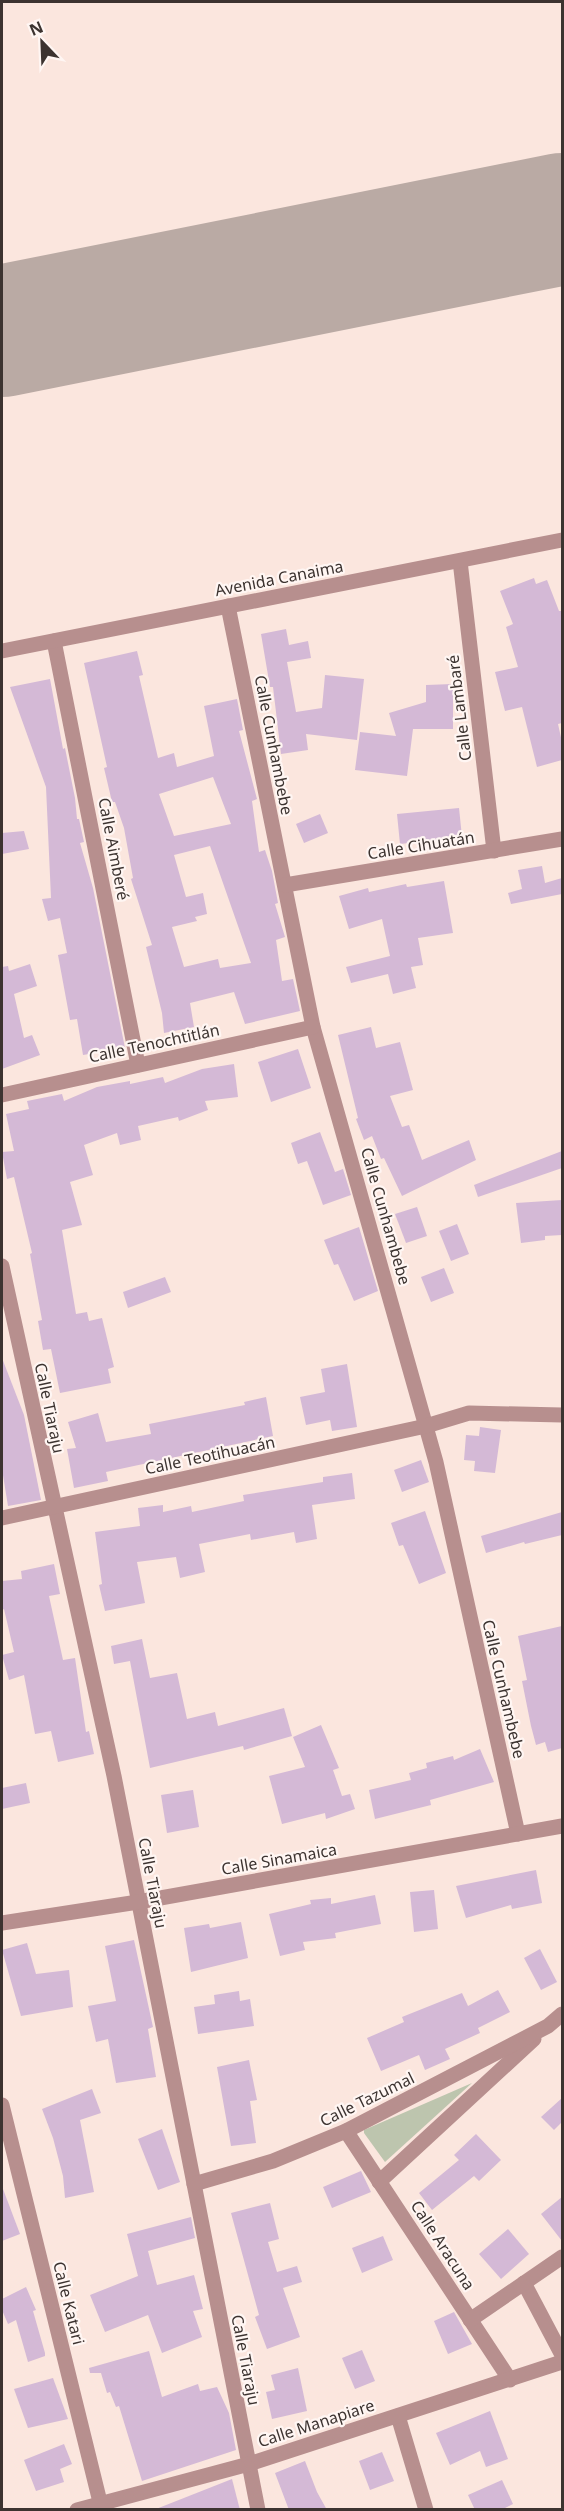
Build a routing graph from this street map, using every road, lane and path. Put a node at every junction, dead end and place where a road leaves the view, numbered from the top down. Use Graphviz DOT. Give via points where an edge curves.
graph roads {
  1 [pos="562,540"];
  2 [pos="460,561"];
  3 [pos="228,606"];
  4 [pos="54,641"];
  5 [pos="2,651"];
  6 [pos="562,840"];
  7 [pos="494,851"];
  8 [pos="285,885"];
  9 [pos="313,1027"];
  10 [pos="138,1065"];
  11 [pos="2,1095"];
  12 [pos="2,1266"];
  13 [pos="562,1415"];
  14 [pos="426,1426"];
  15 [pos="53,1507"];
  16 [pos="2,1518"];
  17 [pos="562,1826"];
  18 [pos="518,1834"];
  19 [pos="138,1902"];
  20 [pos="2,1923"];
  21 [pos="562,2014"];
  22 [pos="548,2026"];
  23 [pos="2,2105"];
  24 [pos="346,2131"];
  25 [pos="380,2182"];
  26 [pos="194,2184"];
  27 [pos="562,2257"];
  28 [pos="524,2283"];
  29 [pos="471,2320"];
  30 [pos="562,2355"];
  31 [pos="562,2362"];
  32 [pos="510,2380"];
  33 [pos="398,2416"];
  34 [pos="249,2464"];
  35 [pos="101,2506"];
  36 [pos="77,2510"];
  37 [pos="258,2510"];
  38 [pos="426,2510"];
  1 -- 2 [label="street, Avenida Canaima"];
  2 -- 3 [label="street, Avenida Canaima"];
  2 -- 7 [label="street, Calle Lambaré"];
  3 -- 4 [label="street, Avenida Canaima"];
  3 -- 8 [label="street, Calle Cunhambebe"];
  4 -- 5 [label="street, Avenida Canaima"];
  4 -- 10 [label="street, Calle Aimberé"];
  6 -- 7 [label="street, Calle Cihuatán"];
  7 -- 8 [label="street, Calle Cihuatán"];
  8 -- 9 [label="street, Calle Cunhambebe"];
  9 -- 10 [label="street, Calle Tenochtitlán"];
  9 -- 14 [label="street, Calle Cunhambebe"];
  10 -- 11 [label="street, Calle Tenochtitlán"];
  12 -- 15 [label="street, Calle Tiaraju"];
  13 -- 14 [label="street, Calle Teotihuacán" via="469,1413"];
  14 -- 15 [label="street, Calle Teotihuacán"];
  14 -- 18 [label="street, Calle Cunhambebe"];
  15 -- 16 [label="street, Calle Teotihuacán"];
  15 -- 19 [label="street, Calle Tiaraju" via="114,1776"];
  17 -- 18 [label="street, Calle Sinamaica"];
  18 -- 19 [label="street, Calle Sinamaica"];
  19 -- 20 [label="street, Calle Sinamaica"];
  19 -- 26 [label="street, Calle Tiaraju"];
  21 -- 22 [label="street, Calle Tazumal"];
  22 -- 24 [label="street, Calle Tazumal"];
  22 -- 25 [label="street, Calle Tazumal"];
  23 -- 35 [label="street, Calle Katari"];
  24 -- 25 [label="street, Calle Aracuna"];
  24 -- 26 [label="street, Calle Tazumal" via="273,2161"];
  25 -- 29 [label="street, Calle Aracuna"];
  26 -- 34 [label="street, Calle Tiaraju"];
  27 -- 28 [label="street"];
  28 -- 29 [label="street"];
  28 -- 30 [label="street"];
  29 -- 32 [label="street, Calle Aracuna"];
  31 -- 32 [label="street, Calle Manapiare"];
  32 -- 33 [label="street, Calle Manapiare"];
  33 -- 34 [label="street, Calle Manapiare"];
  33 -- 38 [label="street"];
  34 -- 35 [label="street, Calle Manapiare"];
  34 -- 37 [label="street, Calle Tiaraju"];
  35 -- 36 [label="street, Calle Manapiare"];
}
